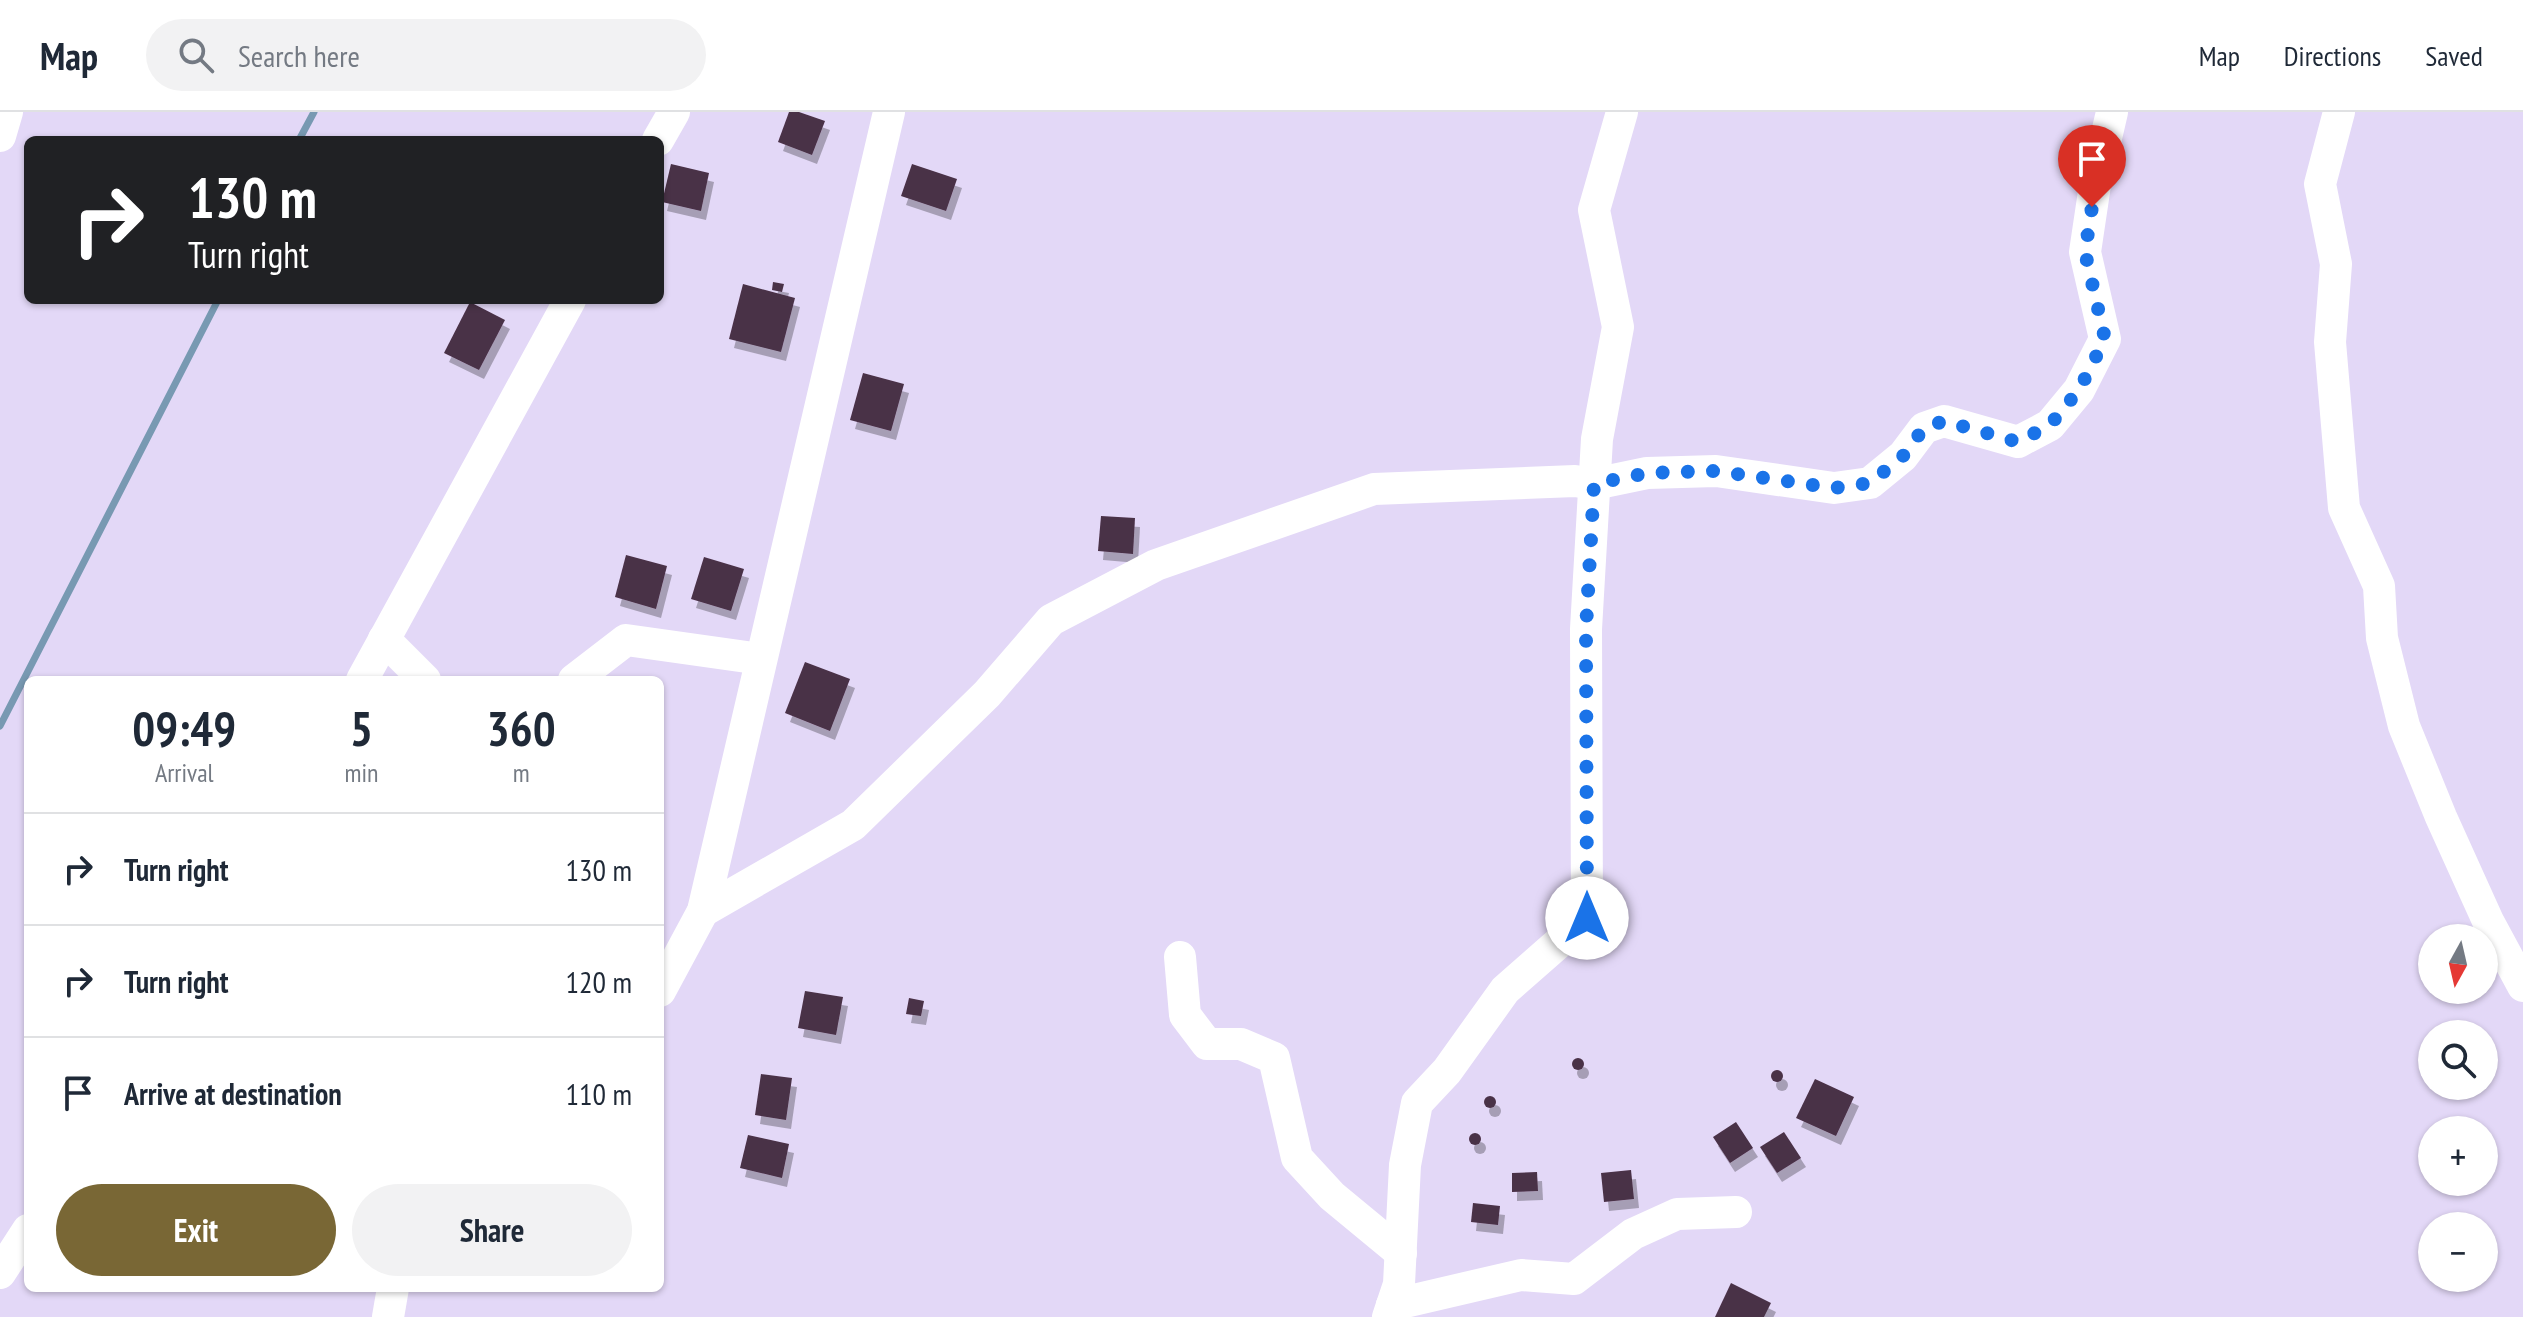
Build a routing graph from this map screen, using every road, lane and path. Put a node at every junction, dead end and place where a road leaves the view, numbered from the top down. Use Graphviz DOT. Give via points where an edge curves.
graph roads {
  1 [pos="7,112"];
  2 [pos="674,112"];
  3 [pos="889,112"];
  4 [pos="1622,112"];
  5 [pos="2112,112"];
  6 [pos="2339,112"];
  7 [pos="0,136"];
  8 [pos="660,136"];
  9 [pos="568,304"];
  10 [pos="1594,484"];
  11 [pos="384,639"];
  12 [pos="761,659"];
  13 [pos="364,676"];
  14 [pos="421,676"];
  15 [pos="579,676"];
  16 [pos="703,911"];
  17 [pos="1180,957"];
  18 [pos="664,984"];
  19 [pos="2523,986"];
  20 [pos="1736,1212"];
  21 [pos="24,1236"];
  22 [pos="1401,1253"];
  23 [pos="0,1273"];
  24 [pos="392,1292"];
  25 [pos="1390,1311"];
  26 [pos="388,1317"];
  1 -- 7 [label="street"];
  2 -- 8 [label="street"];
  3 -- 12 [label="street"];
  4 -- 10 [label="street" via="1594,210 1618,327"];
  5 -- 10 [label="street" via="2085,252 2105,339 2079,390 2050,425 2018,442 1944,421 1924,428 1903,456 1870,483 1834,488 1716,471 1647,473"];
  6 -- 19 [label="street" via="2320,184 2336,264 2330,342 2344,508 2379,586 2382,638 2404,726 2482,908"];
  9 -- 11 [label="street"];
  10 -- 16 [label="street" via="1374,489 1156,565 1051,620 987,694 853,825"];
  10 -- 22 [label="street" via="1586,629 1587,918 1505,990 1447,1071 1417,1103 1405,1165"];
  11 -- 13 [label="street"];
  11 -- 14 [label="street"];
  12 -- 15 [label="street" via="626,640"];
  12 -- 16 [label="street"];
  16 -- 18 [label="street"];
  17 -- 22 [label="street" via="1185,1015 1207,1044 1241,1044 1274,1058 1297,1158 1332,1196"];
  20 -- 25 [label="street" via="1677,1214 1633,1234 1574,1279 1521,1275"];
  21 -- 23 [label="street"];
  22 -- 25 [label="street"];
  24 -- 26 [label="street"];
}
